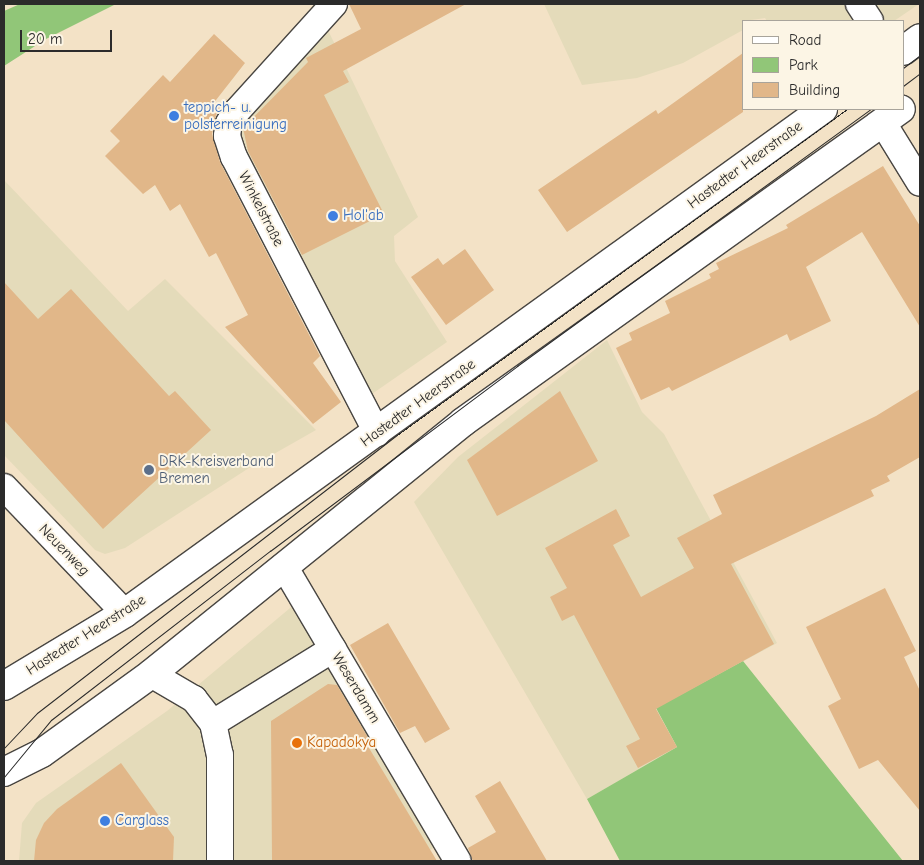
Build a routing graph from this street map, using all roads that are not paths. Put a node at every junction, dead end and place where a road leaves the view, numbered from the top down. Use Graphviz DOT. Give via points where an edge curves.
graph roads {
  1 [pos="334,4"];
  2 [pos="859,4"];
  3 [pos="869,20"];
  4 [pos="920,38"];
  5 [pos="904,50"];
  6 [pos="920,95"];
  7 [pos="904,107"];
  8 [pos="822,110"];
  9 [pos="896,113"];
  10 [pos="920,183"];
  11 [pos="377,433"];
  12 [pos="4,487"];
  13 [pos="284,566"];
  14 [pos="125,613"];
  15 [pos="333,649"];
  16 [pos="151,674"];
  17 [pos="4,686"];
  18 [pos="213,723"];
  19 [pos="4,772"];
  20 [pos="220,861"];
  21 [pos="458,861"];
  1 -- 11 [label="street, Winkelstraße" via="236,112 228,123 227,136 234,157"];
  2 -- 3 [label="street"];
  4 -- 5 [label="main road"];
  6 -- 7 [label="main road"];
  8 -- 11 [label="main road, Hastedter Heerstraße"];
  9 -- 10 [label="street"];
  9 -- 13 [label="main road" via="462,422"];
  11 -- 14 [label="main road, Hastedter Heerstraße"];
  12 -- 14 [label="street, Neuenweg"];
  13 -- 15 [label="street, Weserdamm"];
  13 -- 16 [label="main road"];
  14 -- 17 [label="main road, Hastedter Heerstraße"];
  15 -- 18 [label="street"];
  15 -- 21 [label="street, Weserdamm"];
  16 -- 18 [label="street" via="194,700"];
  16 -- 19 [label="main road" via="42,753"];
  18 -- 20 [label="street" via="220,755"];
}
